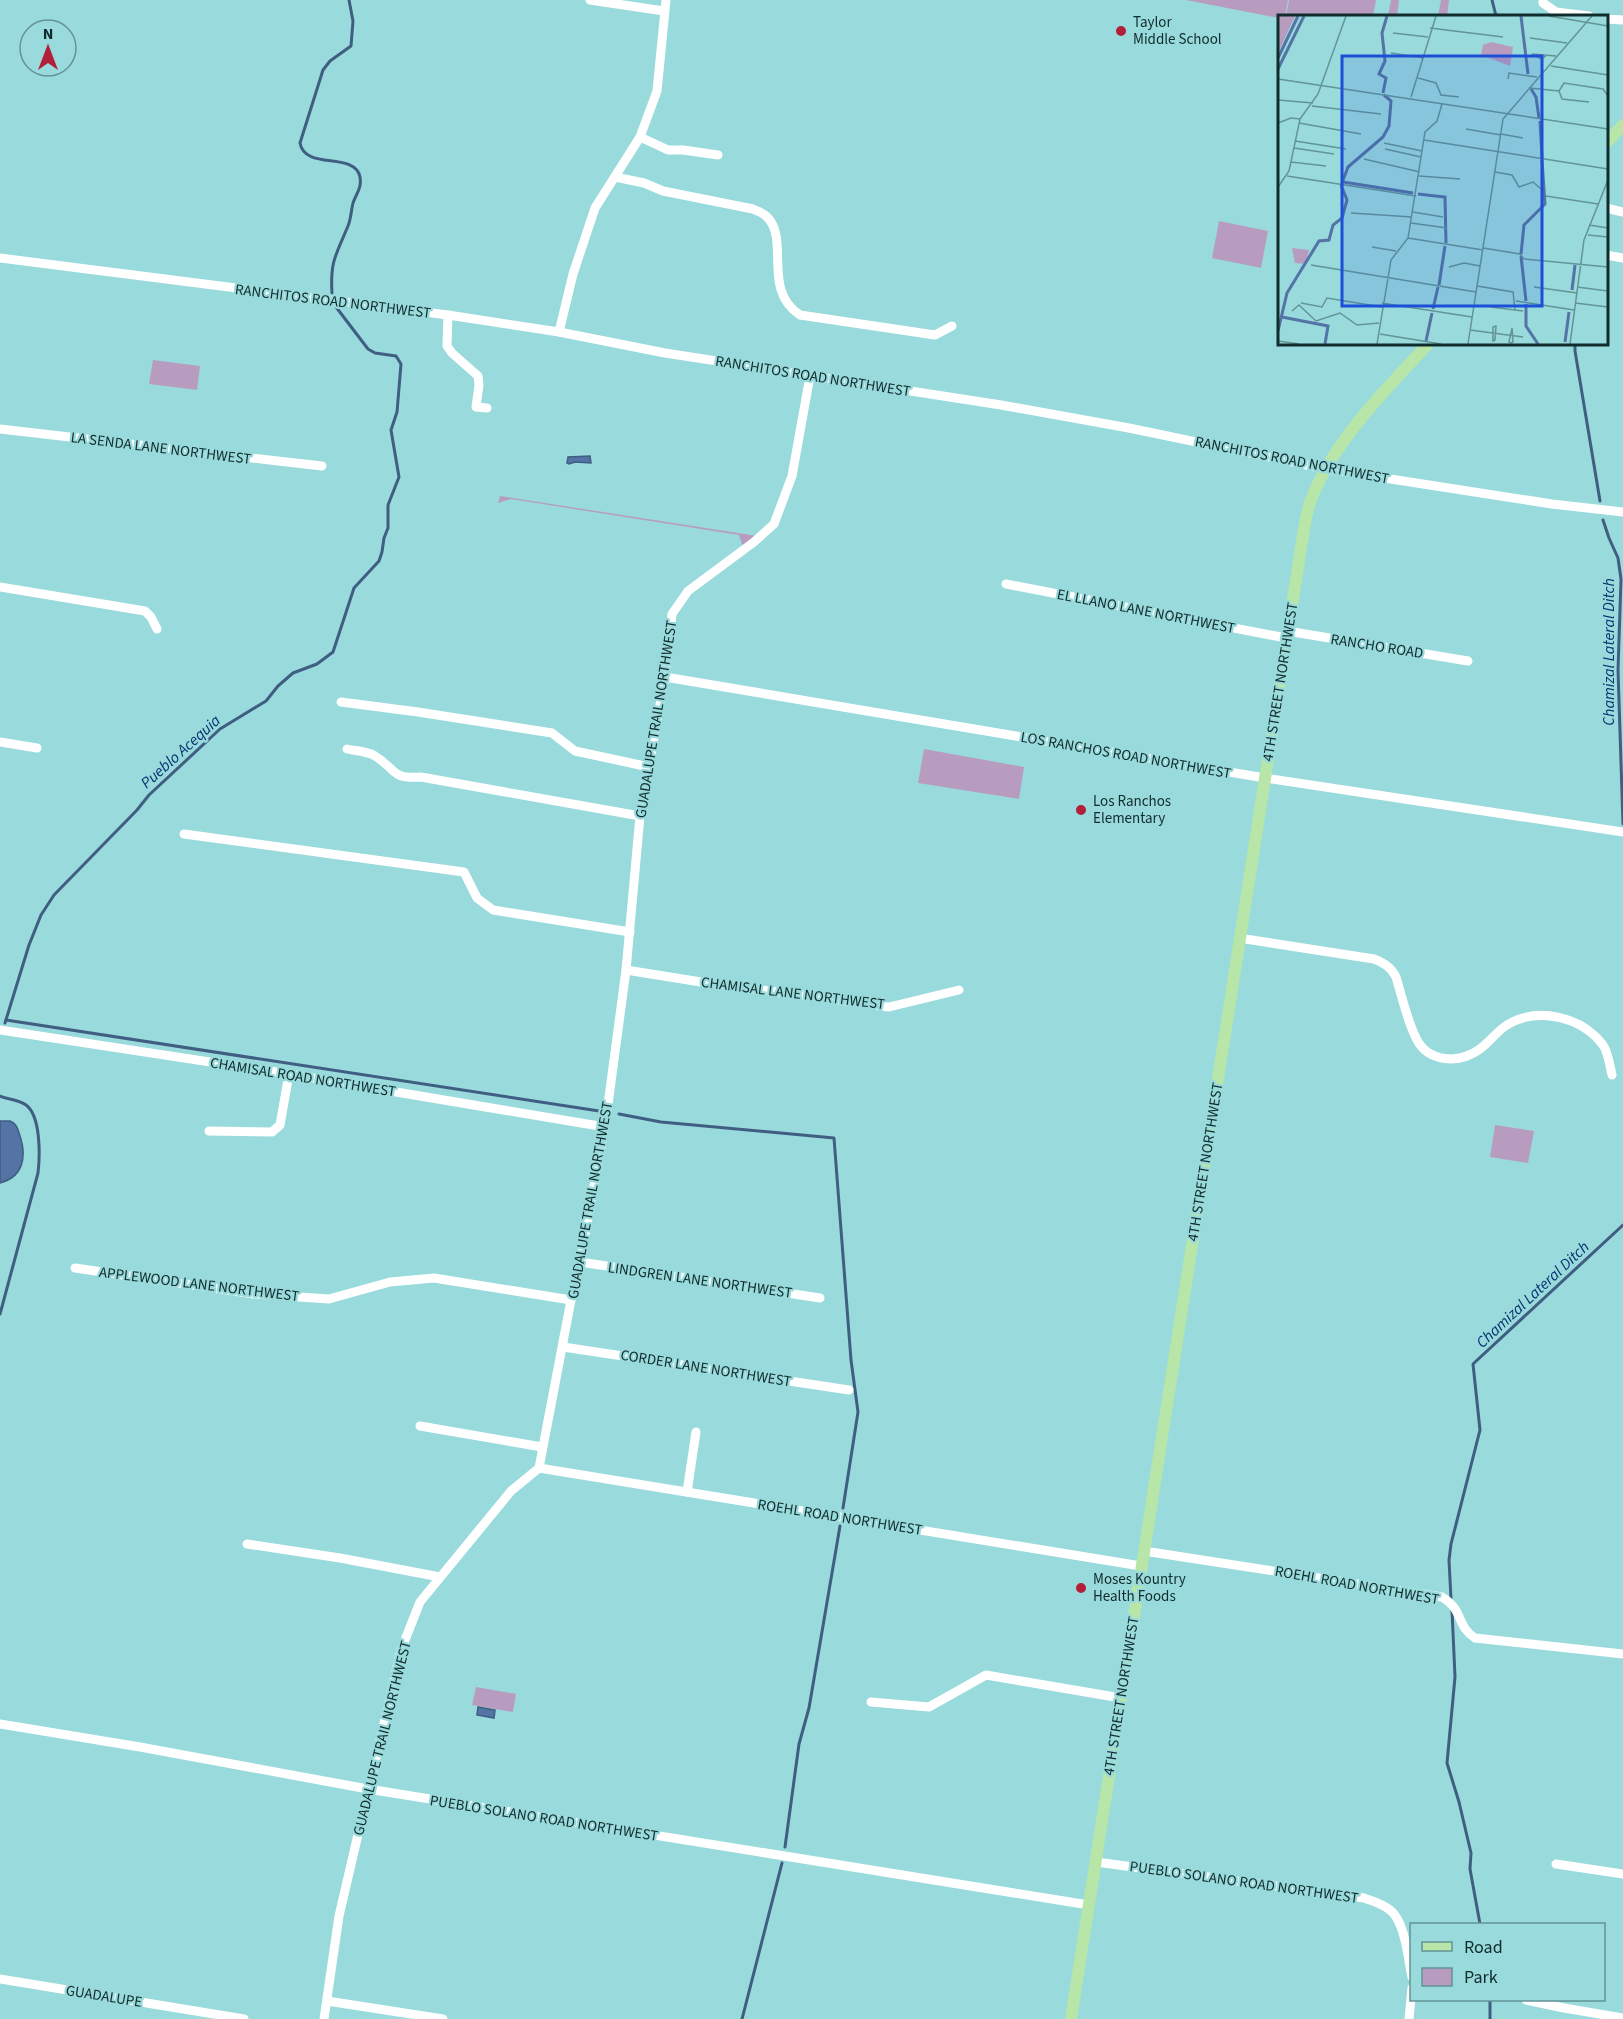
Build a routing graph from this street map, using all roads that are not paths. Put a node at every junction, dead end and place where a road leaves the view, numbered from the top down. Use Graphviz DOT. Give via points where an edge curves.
graph roads {
  1 [pos="590,0"];
  2 [pos="666,0"];
  3 [pos="1543,0"];
  4 [pos="664,11"];
  5 [pos="1581,15"];
  6 [pos="1608,19"];
  7 [pos="1623,20"];
  8 [pos="1623,125"];
  9 [pos="640,137"];
  10 [pos="1608,141"];
  11 [pos="718,155"];
  12 [pos="615,177"];
  13 [pos="1608,208"];
  14 [pos="1623,212"];
  15 [pos="1608,255"];
  16 [pos="0,258"];
  17 [pos="1623,258"];
  18 [pos="448,315"];
  19 [pos="952,326"];
  20 [pos="559,332"];
  21 [pos="1427,345"];
  22 [pos="810,376"];
  23 [pos="487,408"];
  24 [pos="0,429"];
  25 [pos="322,466"];
  26 [pos="1326,469"];
  27 [pos="1623,512"];
  28 [pos="1006,584"];
  29 [pos="0,586"];
  30 [pos="157,629"];
  31 [pos="1287,634"];
  32 [pos="1468,661"];
  33 [pos="665,677"];
  34 [pos="341,702"];
  35 [pos="0,742"];
  36 [pos="37,748"];
  37 [pos="347,749"];
  38 [pos="649,766"];
  39 [pos="1265,778"];
  40 [pos="640,816"];
  41 [pos="1623,832"];
  42 [pos="184,834"];
  43 [pos="630,932"];
  44 [pos="1239,938"];
  45 [pos="626,970"];
  46 [pos="959,990"];
  47 [pos="0,1030"];
  48 [pos="289,1074"];
  49 [pos="1612,1076"];
  50 [pos="604,1127"];
  51 [pos="209,1131"];
  52 [pos="580,1262"];
  53 [pos="75,1268"];
  54 [pos="819,1298"];
  55 [pos="571,1300"];
  56 [pos="563,1347"];
  57 [pos="849,1390"];
  58 [pos="420,1426"];
  59 [pos="696,1432"];
  60 [pos="542,1447"];
  61 [pos="539,1468"];
  62 [pos="687,1492"];
  63 [pos="247,1544"];
  64 [pos="1144,1551"];
  65 [pos="1141,1566"];
  66 [pos="440,1577"];
  67 [pos="1623,1654"];
  68 [pos="1121,1698"];
  69 [pos="872,1702"];
  70 [pos="0,1724"];
  71 [pos="368,1790"];
  72 [pos="1096,1862"];
  73 [pos="1556,1864"];
  74 [pos="1623,1874"];
  75 [pos="1089,1905"];
  76 [pos="1410,1968"];
  77 [pos="0,1979"];
  78 [pos="327,2001"];
  79 [pos="1411,2001"];
  80 [pos="1531,2001"];
  81 [pos="1623,2018"];
  82 [pos="244,2019"];
  83 [pos="324,2019"];
  84 [pos="443,2019"];
  85 [pos="1071,2019"];
  86 [pos="1409,2019"];
  1 -- 4 [label="street"];
  2 -- 4 [label="street"];
  3 -- 5 [label="street" via="1556,12"];
  4 -- 9 [label="street" via="657,91"];
  6 -- 7 [label="street"];
  8 -- 10 [label="main road"];
  9 -- 11 [label="street" via="668,150"];
  9 -- 12 [label="street"];
  12 -- 19 [label="street" via="766,215 775,233 783,301 800,315 934,335"];
  12 -- 20 [label="street" via="592,216"];
  13 -- 14 [label="street"];
  15 -- 17 [label="street"];
  16 -- 18 [label="street, RANCHITOS ROAD NORTHWEST"];
  18 -- 20 [label="street, RANCHITOS ROAD NORTHWEST"];
  18 -- 23 [label="street" via="447,346 478,376 476,407"];
  20 -- 22 [label="street, RANCHITOS ROAD NORTHWEST"];
  21 -- 26 [label="main road, 4TH STREET NORTHWEST" via="1352,430"];
  22 -- 26 [label="street, RANCHITOS ROAD NORTHWEST" via="1001,405"];
  22 -- 33 [label="street, GUADALUPE TRAIL NORTHWEST" via="792,476 774,525 688,591 672,614"];
  24 -- 25 [label="street, LA SENDA LANE NORTHWEST"];
  26 -- 27 [label="street, RANCHITOS ROAD NORTHWEST"];
  26 -- 31 [label="main road, 4TH STREET NORTHWEST" via="1310,504"];
  28 -- 31 [label="street, EL LLANO LANE NORTHWEST"];
  29 -- 30 [label="street" via="145,611"];
  31 -- 32 [label="street, RANCHO ROAD"];
  31 -- 39 [label="main road, 4TH STREET NORTHWEST"];
  33 -- 38 [label="street, GUADALUPE TRAIL NORTHWEST"];
  33 -- 39 [label="street, LOS RANCHOS ROAD NORTHWEST"];
  34 -- 38 [label="street" via="552,734 575,751"];
  35 -- 36 [label="street"];
  37 -- 40 [label="street" via="374,755 403,778 421,777"];
  38 -- 40 [label="street, GUADALUPE TRAIL NORTHWEST"];
  39 -- 41 [label="street, LOS RANCHOS ROAD NORTHWEST"];
  39 -- 44 [label="main road, 4TH STREET NORTHWEST"];
  40 -- 43 [label="street, GUADALUPE TRAIL NORTHWEST"];
  42 -- 43 [label="street" via="464,872 477,898 493,910"];
  43 -- 45 [label="street, GUADALUPE TRAIL NORTHWEST"];
  44 -- 49 [label="street" via="1382,962 1396,977 1417,1040 1435,1056 1448,1060 1462,1058 1479,1050 1507,1025 1528,1017 1547,1016 1567,1019 1585,1028 1604,1046"];
  44 -- 64 [label="main road, 4TH STREET NORTHWEST"];
  45 -- 46 [label="street, CHAMISAL LANE NORTHWEST" via="889,1006"];
  45 -- 50 [label="street, GUADALUPE TRAIL NORTHWEST"];
  47 -- 48 [label="street, CHAMISAL ROAD NORTHWEST"];
  48 -- 50 [label="street, CHAMISAL ROAD NORTHWEST"];
  48 -- 51 [label="street" via="280,1125 272,1132"];
  50 -- 52 [label="street, GUADALUPE TRAIL NORTHWEST"];
  52 -- 54 [label="street, LINDGREN LANE NORTHWEST"];
  52 -- 55 [label="street, GUADALUPE TRAIL NORTHWEST"];
  53 -- 55 [label="street, APPLEWOOD LANE NORTHWEST" via="254,1294 329,1299 390,1282 434,1278"];
  55 -- 56 [label="street, GUADALUPE TRAIL NORTHWEST"];
  56 -- 57 [label="street, CORDER LANE NORTHWEST"];
  56 -- 60 [label="street, GUADALUPE TRAIL NORTHWEST"];
  58 -- 60 [label="street"];
  59 -- 62 [label="street"];
  60 -- 61 [label="street, GUADALUPE TRAIL NORTHWEST"];
  61 -- 62 [label="street, ROEHL ROAD NORTHWEST"];
  61 -- 66 [label="street, GUADALUPE TRAIL NORTHWEST" via="511,1491"];
  62 -- 65 [label="street, ROEHL ROAD NORTHWEST"];
  63 -- 66 [label="street"];
  64 -- 65 [label="main road, 4TH STREET NORTHWEST"];
  64 -- 67 [label="street, ROEHL ROAD NORTHWEST" via="1442,1597 1456,1608 1466,1632 1475,1638"];
  65 -- 68 [label="main road, 4TH STREET NORTHWEST"];
  66 -- 71 [label="street, GUADALUPE TRAIL NORTHWEST" via="420,1602 401,1650"];
  68 -- 69 [label="street" via="986,1675 929,1707"];
  68 -- 72 [label="main road, 4TH STREET NORTHWEST"];
  70 -- 71 [label="street, PUEBLO SOLANO ROAD NORTHWEST"];
  71 -- 75 [label="street, PUEBLO SOLANO ROAD NORTHWEST"];
  71 -- 78 [label="street, GUADALUPE TRAIL NORTHWEST" via="339,1916"];
  72 -- 75 [label="main road, 4TH STREET NORTHWEST"];
  72 -- 76 [label="street, PUEBLO SOLANO ROAD NORTHWEST" via="1374,1901 1396,1915"];
  73 -- 74 [label="street"];
  75 -- 85 [label="main road, 4TH STREET NORTHWEST"];
  77 -- 82 [label="street, GUADALUPE"];
  78 -- 83 [label="street, GUADALUPE TRAIL NORTHWEST"];
  78 -- 84 [label="street"];
  79 -- 86 [label="street"];
  80 -- 81 [label="street"];
}
